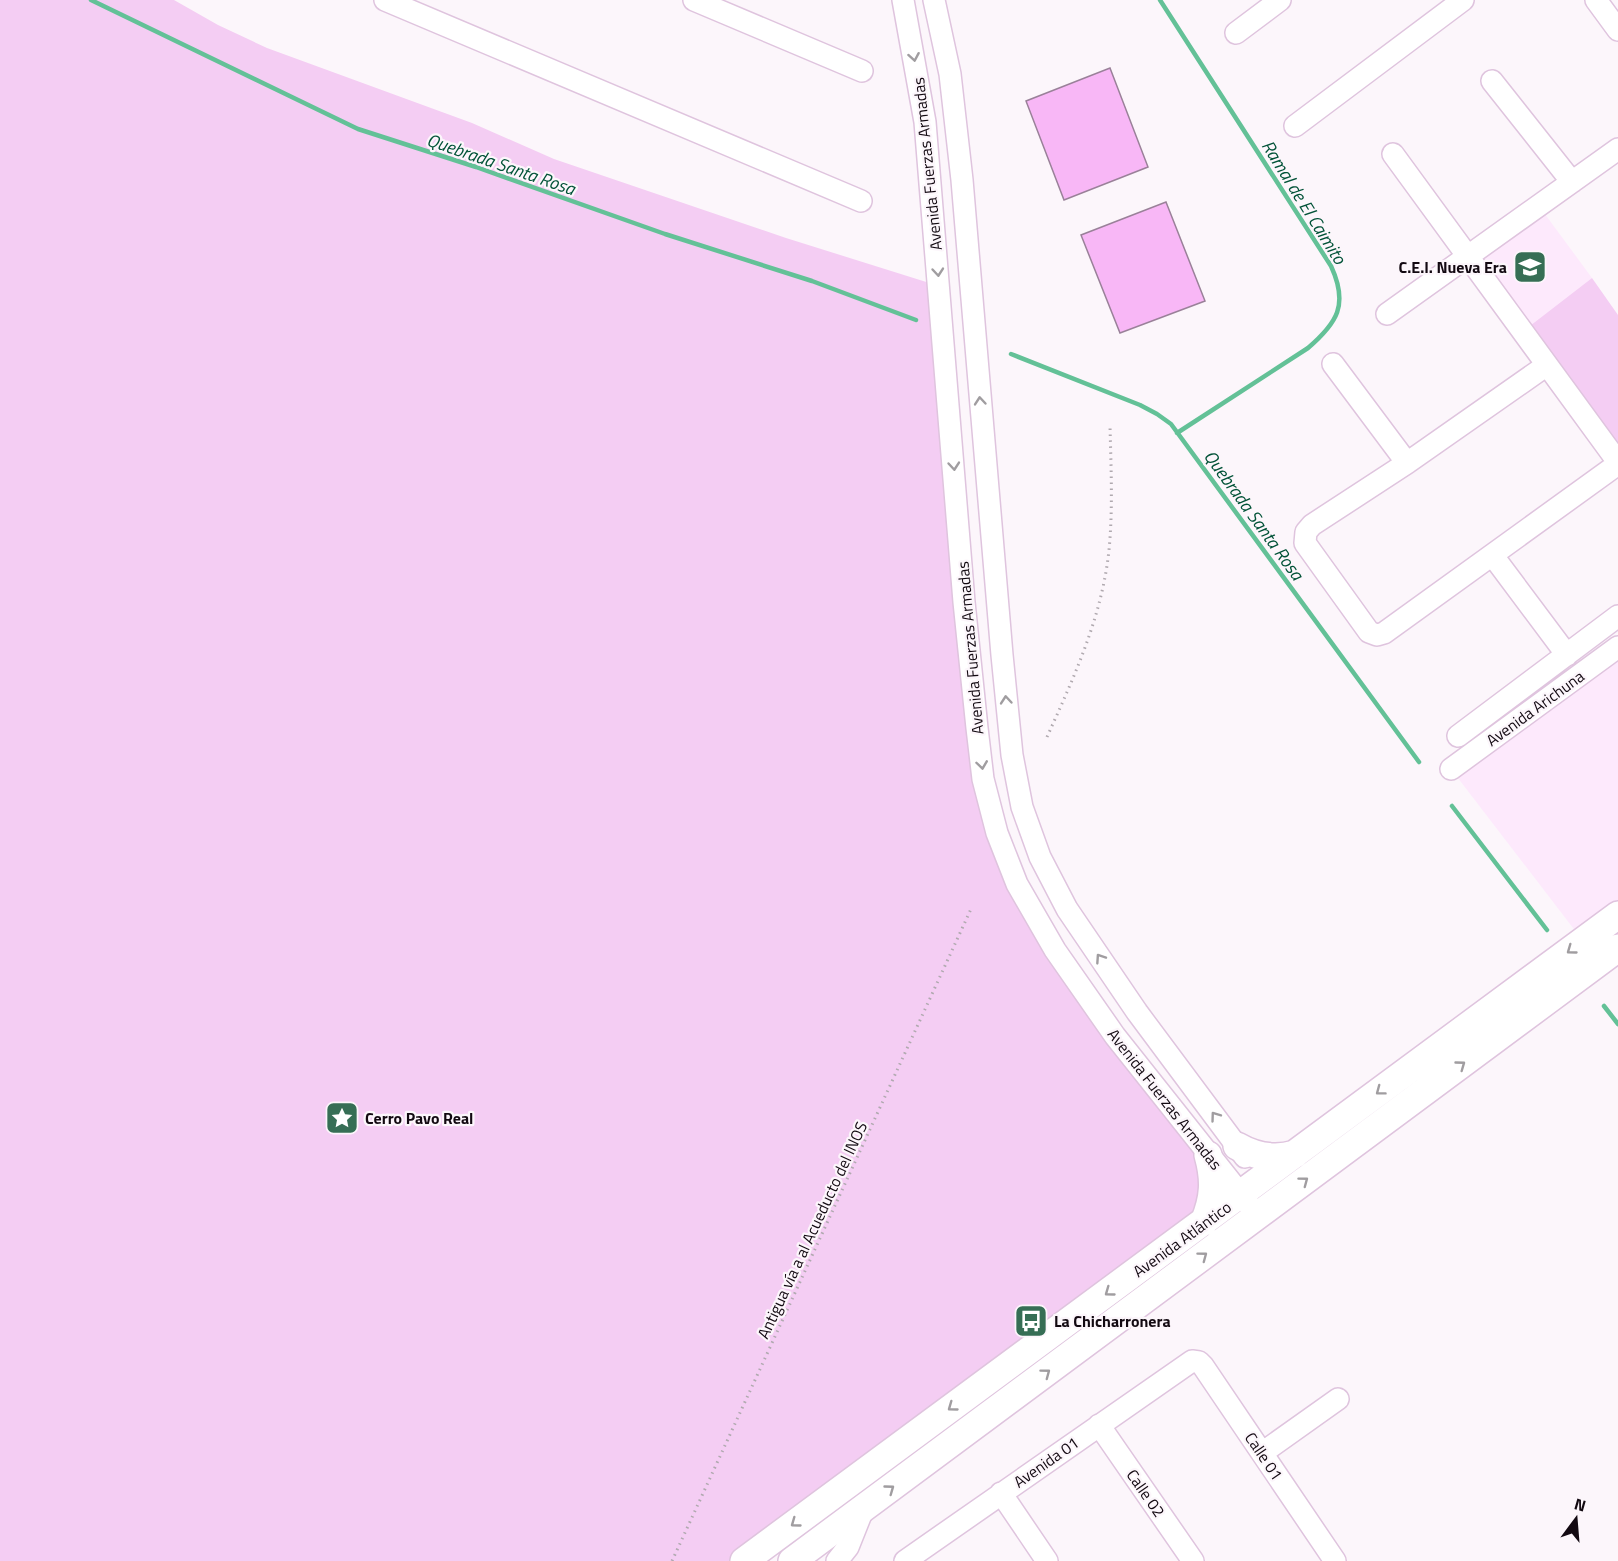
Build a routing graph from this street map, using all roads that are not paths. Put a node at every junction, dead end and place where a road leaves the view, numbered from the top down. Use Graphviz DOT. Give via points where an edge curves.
graph roads {
  1 [pos="387,0"];
  2 [pos="694,0"];
  3 [pos="903,0"];
  4 [pos="934,0"];
  5 [pos="1280,0"];
  6 [pos="1463,0"];
  7 [pos="1596,0"];
  8 [pos="1618,30"];
  9 [pos="1236,33"];
  10 [pos="862,70"];
  11 [pos="1492,81"];
  12 [pos="1295,126"];
  13 [pos="1618,149"];
  14 [pos="1393,154"];
  15 [pos="1572,182"];
  16 [pos="861,201"];
  17 [pos="1467,256"];
  18 [pos="1387,314"];
  19 [pos="1333,364"];
  20 [pos="1546,365"];
  21 [pos="1618,463"];
  22 [pos="1407,464"];
  23 [pos="1493,556"];
  24 [pos="1618,616"];
  25 [pos="1618,648"];
  26 [pos="1567,655"];
  27 [pos="1458,736"];
  28 [pos="1451,769"];
  29 [pos="1618,915"];
  30 [pos="1618,948"];
  31 [pos="1237,1146"];
  32 [pos="1295,1154"];
  33 [pos="1208,1155"];
  34 [pos="1260,1197"];
  35 [pos="1204,1222"];
  36 [pos="1187,1363"];
  37 [pos="1338,1399"];
  38 [pos="1099,1425"];
  39 [pos="1262,1453"];
  40 [pos="1001,1493"];
  41 [pos="864,1508"];
  42 [pos="744,1561"];
  43 [pos="792,1561"];
  44 [pos="837,1561"];
  45 [pos="905,1561"];
  46 [pos="1047,1561"];
  47 [pos="1193,1561"];
  48 [pos="1335,1561"];
  1 -- 16 [label="street"];
  2 -- 10 [label="street"];
  3 -- 33 [label="street, Avenida Fuerzas Armadas, one-way" via="925,122 966,614 980,757 989,804 1006,860 1041,929 1115,1036"];
  31 -- 4 [label="street, Avenida Fuerzas Armadas, one-way" via="1137,1012 1067,909 1040,857 1022,807 1008,721 956,122"];
  5 -- 9 [label="street"];
  6 -- 12 [label="street"];
  7 -- 8 [label="street"];
  11 -- 15 [label="street"];
  13 -- 15 [label="street"];
  14 -- 17 [label="street"];
  15 -- 17 [label="street"];
  17 -- 18 [label="street"];
  17 -- 20 [label="street"];
  19 -- 22 [label="street"];
  20 -- 21 [label="street"];
  20 -- 22 [label="street"];
  21 -- 23 [label="street"];
  22 -- 23 [label="street" via="1306,532 1305,543 1369,632 1384,633"];
  23 -- 26 [label="street"];
  24 -- 26 [label="street"];
  25 -- 28 [label="street, Avenida Arichuna"];
  26 -- 27 [label="street"];
  29 -- 32 [label="main road, Avenida Atlántico, one-way"];
  34 -- 30 [label="main road, Avenida Atlántico, one-way"];
  31 -- 32 [label="main road" via="1272,1158"];
  31 -- 34 [label="street, Avenida Fuerzas Armadas"];
  32 -- 34 [label="main road, Avenida Atlántico"];
  33 -- 34 [label="street, Avenida Fuerzas Armadas"];
  33 -- 35 [label="main road" via="1214,1183"];
  34 -- 35 [label="main road, Avenida Atlántico"];
  41 -- 34 [label="main road, Avenida Atlántico, one-way"];
  35 -- 42 [label="main road, Avenida Atlántico, one-way"];
  36 -- 38 [label="street, Avenida 01"];
  36 -- 39 [label="street, Calle 01" via="1196,1361 1203,1366"];
  37 -- 39 [label="street"];
  38 -- 40 [label="street, Avenida 01"];
  38 -- 47 [label="street, Calle 02"];
  39 -- 48 [label="street, Calle 01"];
  40 -- 45 [label="street, Avenida 01"];
  40 -- 46 [label="street"];
  41 -- 43 [label="main road, Avenida Atlántico"];
  41 -- 44 [label="street" via="848,1547"];
}
